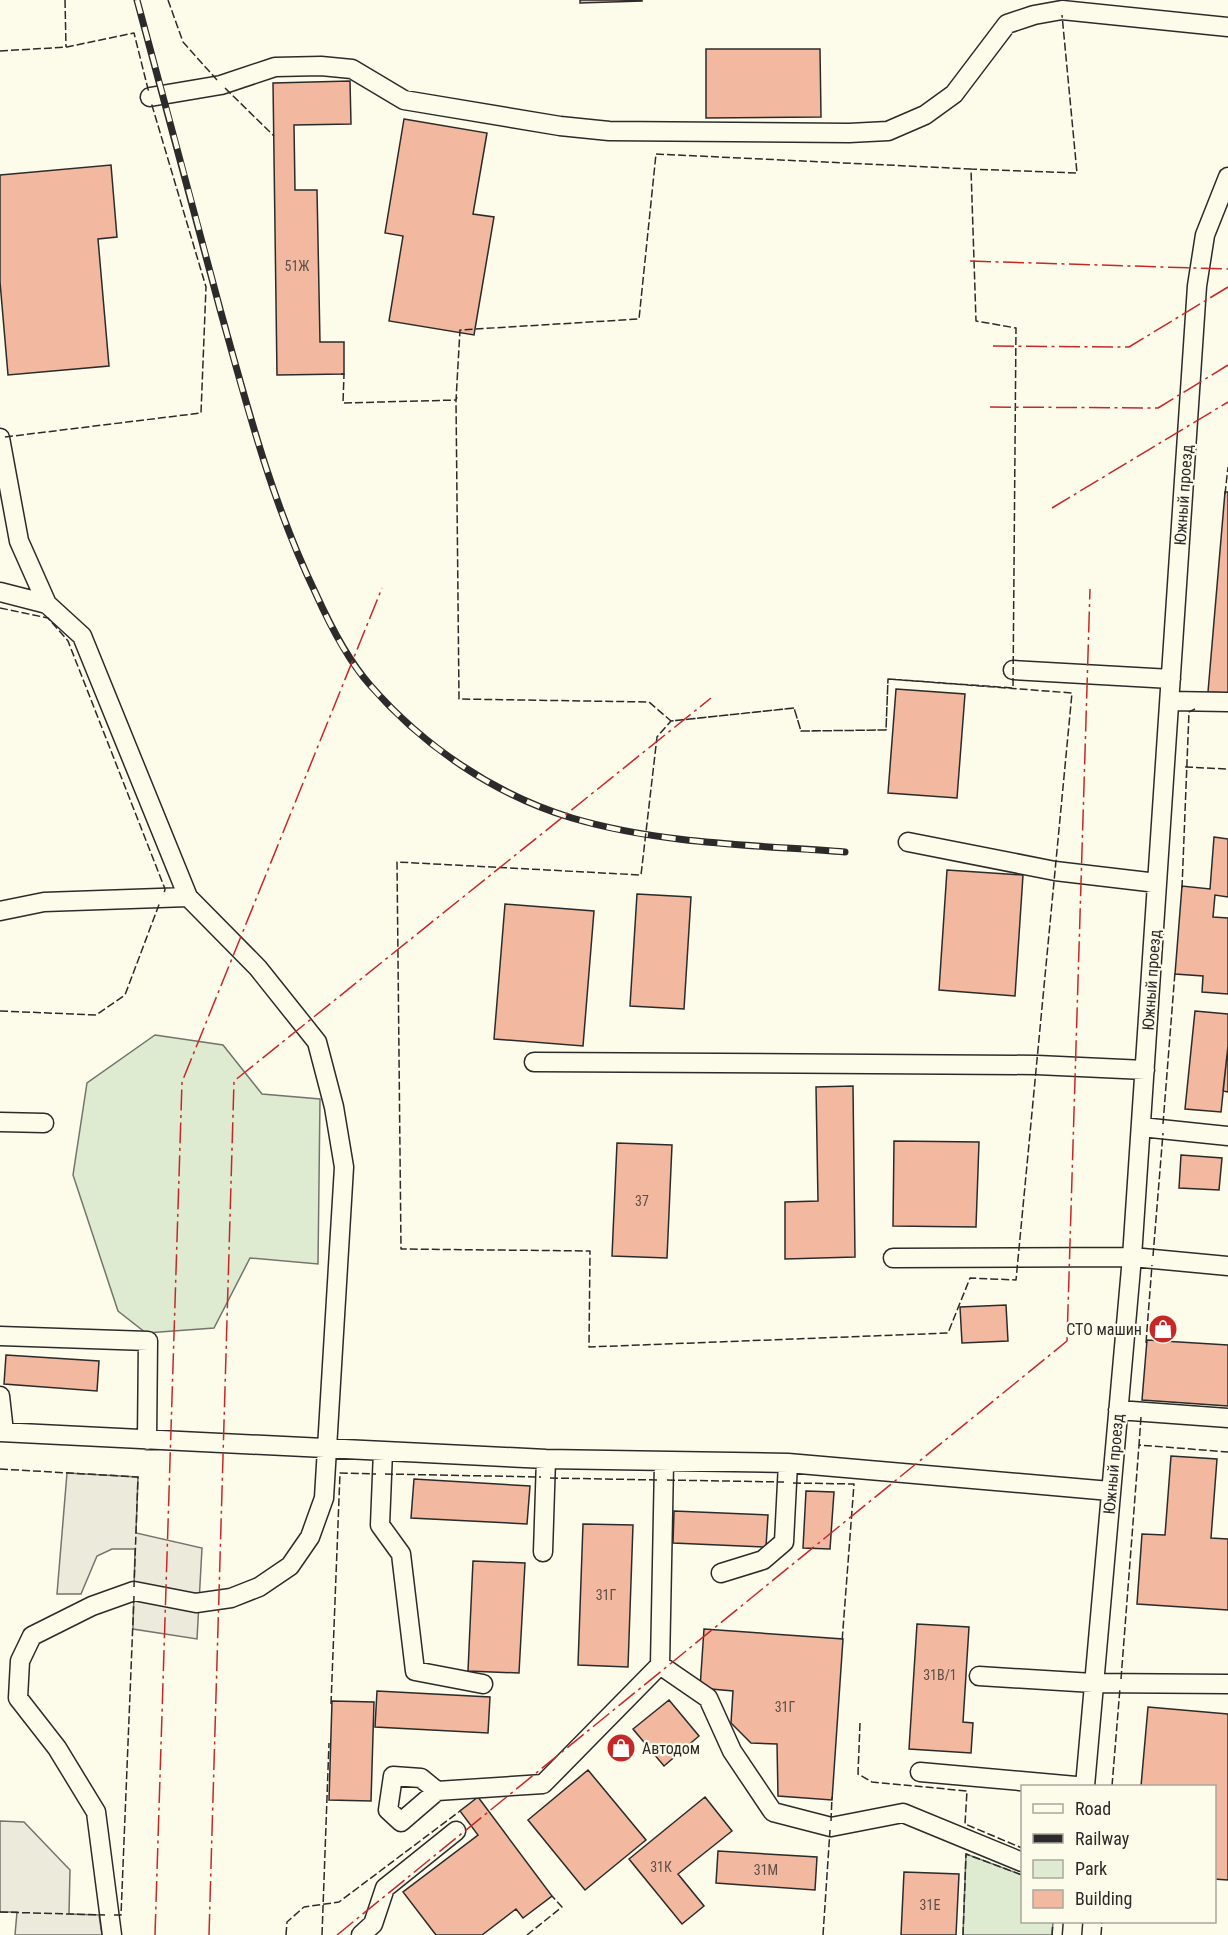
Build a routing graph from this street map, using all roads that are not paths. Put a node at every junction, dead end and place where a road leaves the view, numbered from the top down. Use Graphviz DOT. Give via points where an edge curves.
graph roads {
  1 [pos="1228,27"];
  2 [pos="150,97"];
  3 [pos="1228,177"];
  4 [pos="0,438"];
  5 [pos="0,592"];
  6 [pos="47,604"];
  7 [pos="1013,670"];
  8 [pos="1171,679"];
  9 [pos="1170,700"];
  10 [pos="1228,702"];
  11 [pos="908,842"];
  12 [pos="1158,883"];
  13 [pos="188,897"];
  14 [pos="0,911"];
  15 [pos="534,1062"];
  16 [pos="1145,1070"];
  17 [pos="0,1122"];
  18 [pos="45,1123"];
  19 [pos="1141,1127"];
  20 [pos="1228,1136"];
  21 [pos="1132,1257"];
  22 [pos="893,1258"];
  23 [pos="1228,1266"];
  24 [pos="0,1336"];
  25 [pos="0,1396"];
  26 [pos="1118,1410"];
  27 [pos="1228,1418"];
  28 [pos="2,1432"];
  29 [pos="147,1440"];
  30 [pos="327,1449"];
  31 [pos="382,1451"];
  32 [pos="546,1459"];
  33 [pos="664,1463"];
  34 [pos="788,1463"];
  35 [pos="1110,1491"];
  36 [pos="543,1552"];
  37 [pos="721,1573"];
  38 [pos="660,1665"];
  39 [pos="979,1676"];
  40 [pos="1093,1683"];
  41 [pos="483,1684"];
  42 [pos="1228,1684"];
  43 [pos="920,1772"];
  44 [pos="1065,1785"];
  45 [pos="1085,1785"];
  46 [pos="437,1791"];
  47 [pos="456,1831"];
  48 [pos="1021,1861"];
  49 [pos="112,1935"];
  50 [pos="361,1935"];
  1 -- 2 [label="street" via="1062,10 1034,15 1007,24 954,94 925,115 888,131 609,131 560,126 404,100 352,69 321,66 275,67 221,85"];
  3 -- 8 [label="street, Южный проезд" via="1205,235 1197,286"];
  4 -- 6 [label="street" via="19,541"];
  5 -- 6 [label="street"];
  6 -- 13 [label="street" via="82,636"];
  7 -- 8 [label="street"];
  8 -- 9 [label="street, Южный проезд"];
  9 -- 10 [label="street"];
  9 -- 12 [label="street, Южный проезд"];
  11 -- 12 [label="street" via="1055,871"];
  12 -- 16 [label="street, Южный проезд"];
  13 -- 14 [label="street" via="44,902"];
  13 -- 30 [label="street" via="258,968 317,1042 334,1107 344,1167"];
  15 -- 16 [label="street" via="1037,1065"];
  16 -- 19 [label="street, Южный проезд"];
  17 -- 18 [label="street"];
  19 -- 20 [label="street"];
  19 -- 21 [label="street, Южный проезд"];
  21 -- 22 [label="street"];
  21 -- 23 [label="street"];
  21 -- 26 [label="street, Южный проезд"];
  24 -- 29 [label="street" via="148,1341"];
  25 -- 28 [label="street"];
  26 -- 27 [label="street"];
  26 -- 35 [label="street, Южный проезд"];
  28 -- 29 [label="street"];
  29 -- 30 [label="street"];
  30 -- 31 [label="street"];
  30 -- 49 [label="street" via="324,1498 310,1536 290,1566 259,1587 231,1598 196,1603 134,1591 92,1606 32,1636 20,1661 18,1698 57,1748 96,1812"];
  31 -- 32 [label="street"];
  31 -- 41 [label="street" via="380,1526 401,1554 415,1671"];
  32 -- 33 [label="street"];
  32 -- 36 [label="street"];
  33 -- 34 [label="street"];
  33 -- 38 [label="street"];
  34 -- 35 [label="street"];
  34 -- 37 [label="street" via="784,1542 763,1560"];
  35 -- 40 [label="street, Южный проезд"];
  38 -- 46 [label="street" via="543,1784"];
  38 -- 48 [label="street" via="708,1698 732,1751 773,1812 831,1827 903,1813"];
  39 -- 40 [label="street"];
  40 -- 42 [label="street"];
  40 -- 45 [label="street, Южный проезд"];
  43 -- 44 [label="street"];
  47 -- 50 [label="street" via="385,1888 373,1924"];
}
